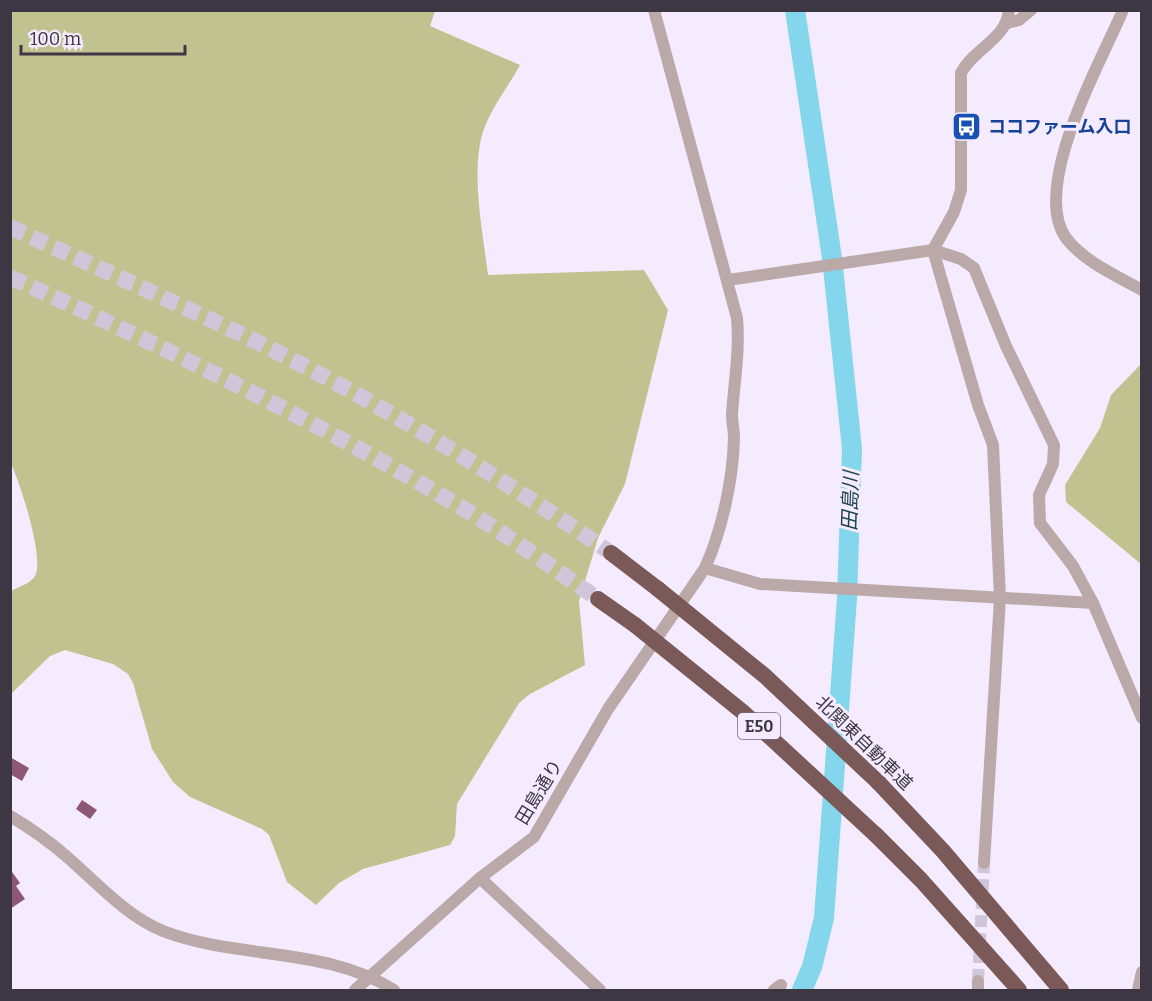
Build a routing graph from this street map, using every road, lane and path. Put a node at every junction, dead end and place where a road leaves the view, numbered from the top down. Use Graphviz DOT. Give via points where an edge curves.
graph roads {
  1 [pos="654,10"];
  2 [pos="1031,10"];
  3 [pos="1123,10"];
  4 [pos="1008,17"];
  5 [pos="933,250"];
  6 [pos="728,280"];
  7 [pos="1142,290"];
  8 [pos="611,553"];
  9 [pos="705,568"];
  10 [pos="1000,598"];
  11 [pos="598,599"];
  12 [pos="1093,603"];
  13 [pos="1142,718"];
  14 [pos="10,816"];
  15 [pos="984,863"];
  16 [pos="480,878"];
  17 [pos="1142,972"];
  18 [pos="370,975"];
  19 [pos="355,990"];
  20 [pos="394,990"];
  21 [pos="600,990"];
  22 [pos="1018,990"];
  23 [pos="1061,990"];
  24 [pos="1138,990"];
  1 -- 6 [label="street, 田島通り"];
  2 -- 4 [label="street" via="1019,20"];
  3 -- 7 [label="street" via="1099,58 1071,132 1056,180 1055,212 1060,227 1076,249"];
  4 -- 5 [label="street" via="961,73 962,190"];
  5 -- 6 [label="street"];
  5 -- 10 [label="street" via="993,445"];
  5 -- 12 [label="street" via="974,268 1054,445 1053,464 1039,495 1040,523 1073,566"];
  6 -- 9 [label="street, 田島通り" via="740,343 732,417 734,438 718,529"];
  8 -- 23 [label="highway, 北関東自動車道 / E50, bridge" via="765,676 878,782 965,875"];
  9 -- 10 [label="street" via="760,584"];
  9 -- 16 [label="street, 田島通り" via="608,709 544,823 524,847"];
  10 -- 12 [label="street"];
  10 -- 15 [label="street"];
  11 -- 22 [label="highway, E50, bridge" via="753,721 876,835"];
  12 -- 13 [label="street"];
  14 -- 18 [label="street" via="163,931 347,967"];
  16 -- 18 [label="street, 田島通り"];
  16 -- 21 [label="street"];
  17 -- 24 [label="street"];
  18 -- 19 [label="street, 田島通り"];
  18 -- 20 [label="street"];
}
